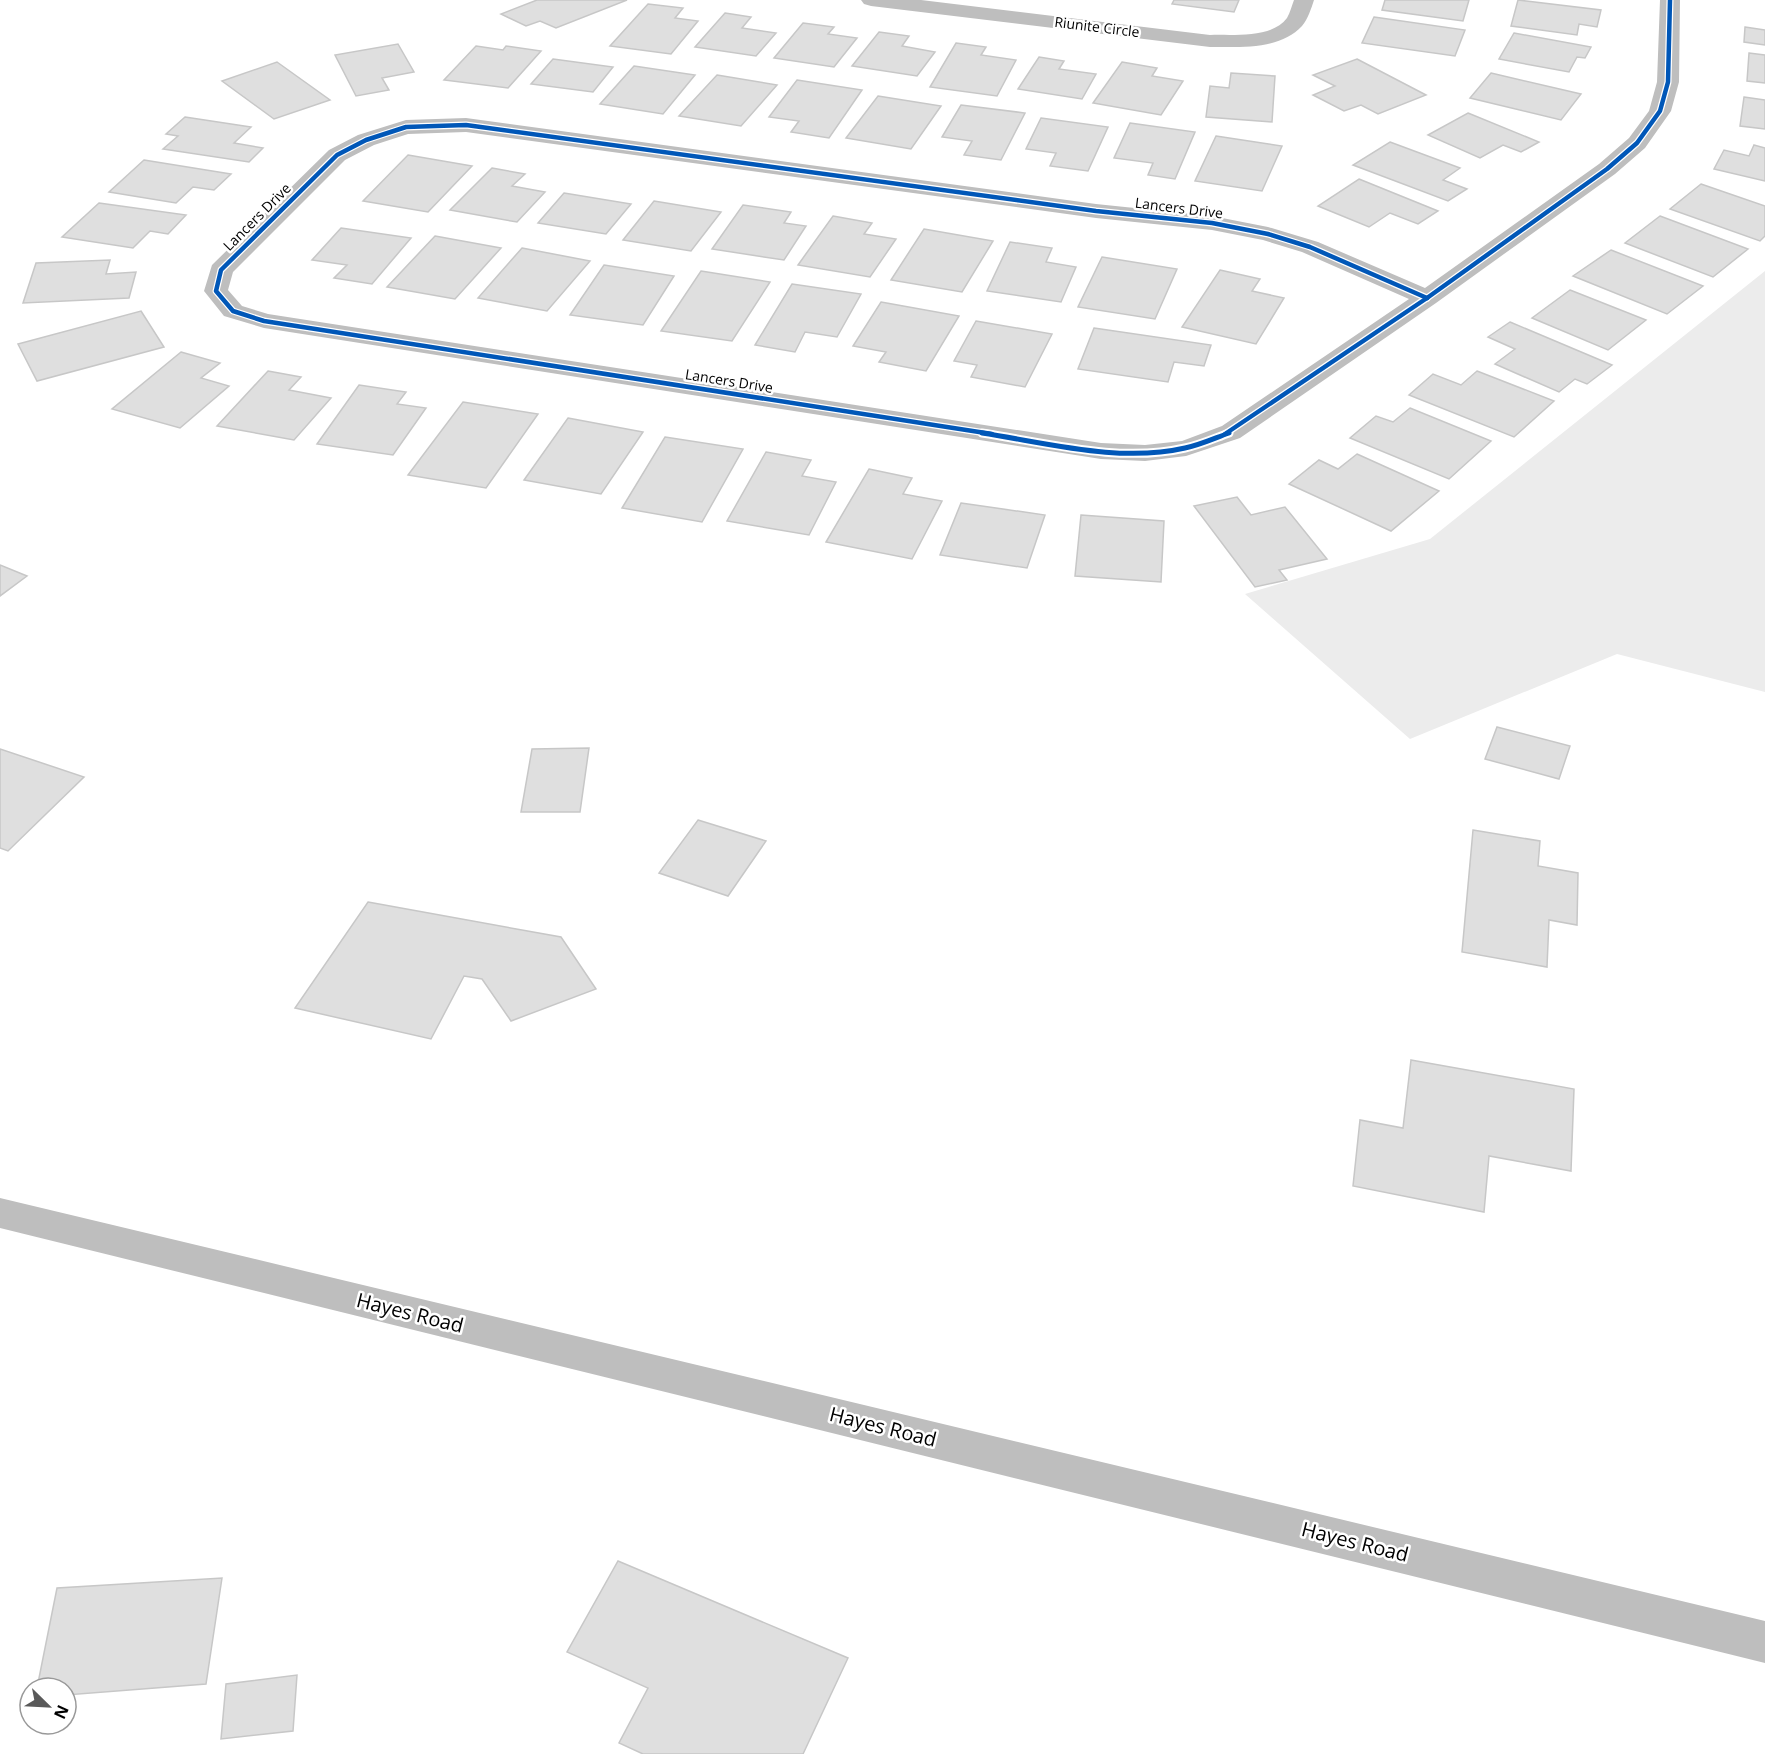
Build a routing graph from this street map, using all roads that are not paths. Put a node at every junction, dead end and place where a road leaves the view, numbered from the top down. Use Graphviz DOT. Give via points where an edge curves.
graph roads {
  1 [pos="872,0"];
  2 [pos="1304,0"];
  3 [pos="1671,0"];
  4 [pos="1426,298"];
  5 [pos="0,1214"];
  6 [pos="1765,1642"];
  1 -- 2 [label="street, Riunite Circle" via="1209,41 1246,40 1281,33 1296,20"];
  3 -- 4 [label="street, Lancers Drive" via="1668,82 1660,111 1637,143 1607,169"];
  4 -- 4 [label="street, Lancers Drive" via="1231,432 1186,448 1145,453 1101,451 264,321 233,310 216,291 221,270 337,155 406,127 466,124 1096,212 1212,223 1310,247"];
  5 -- 6 [label="street, Hayes Road"];
}
